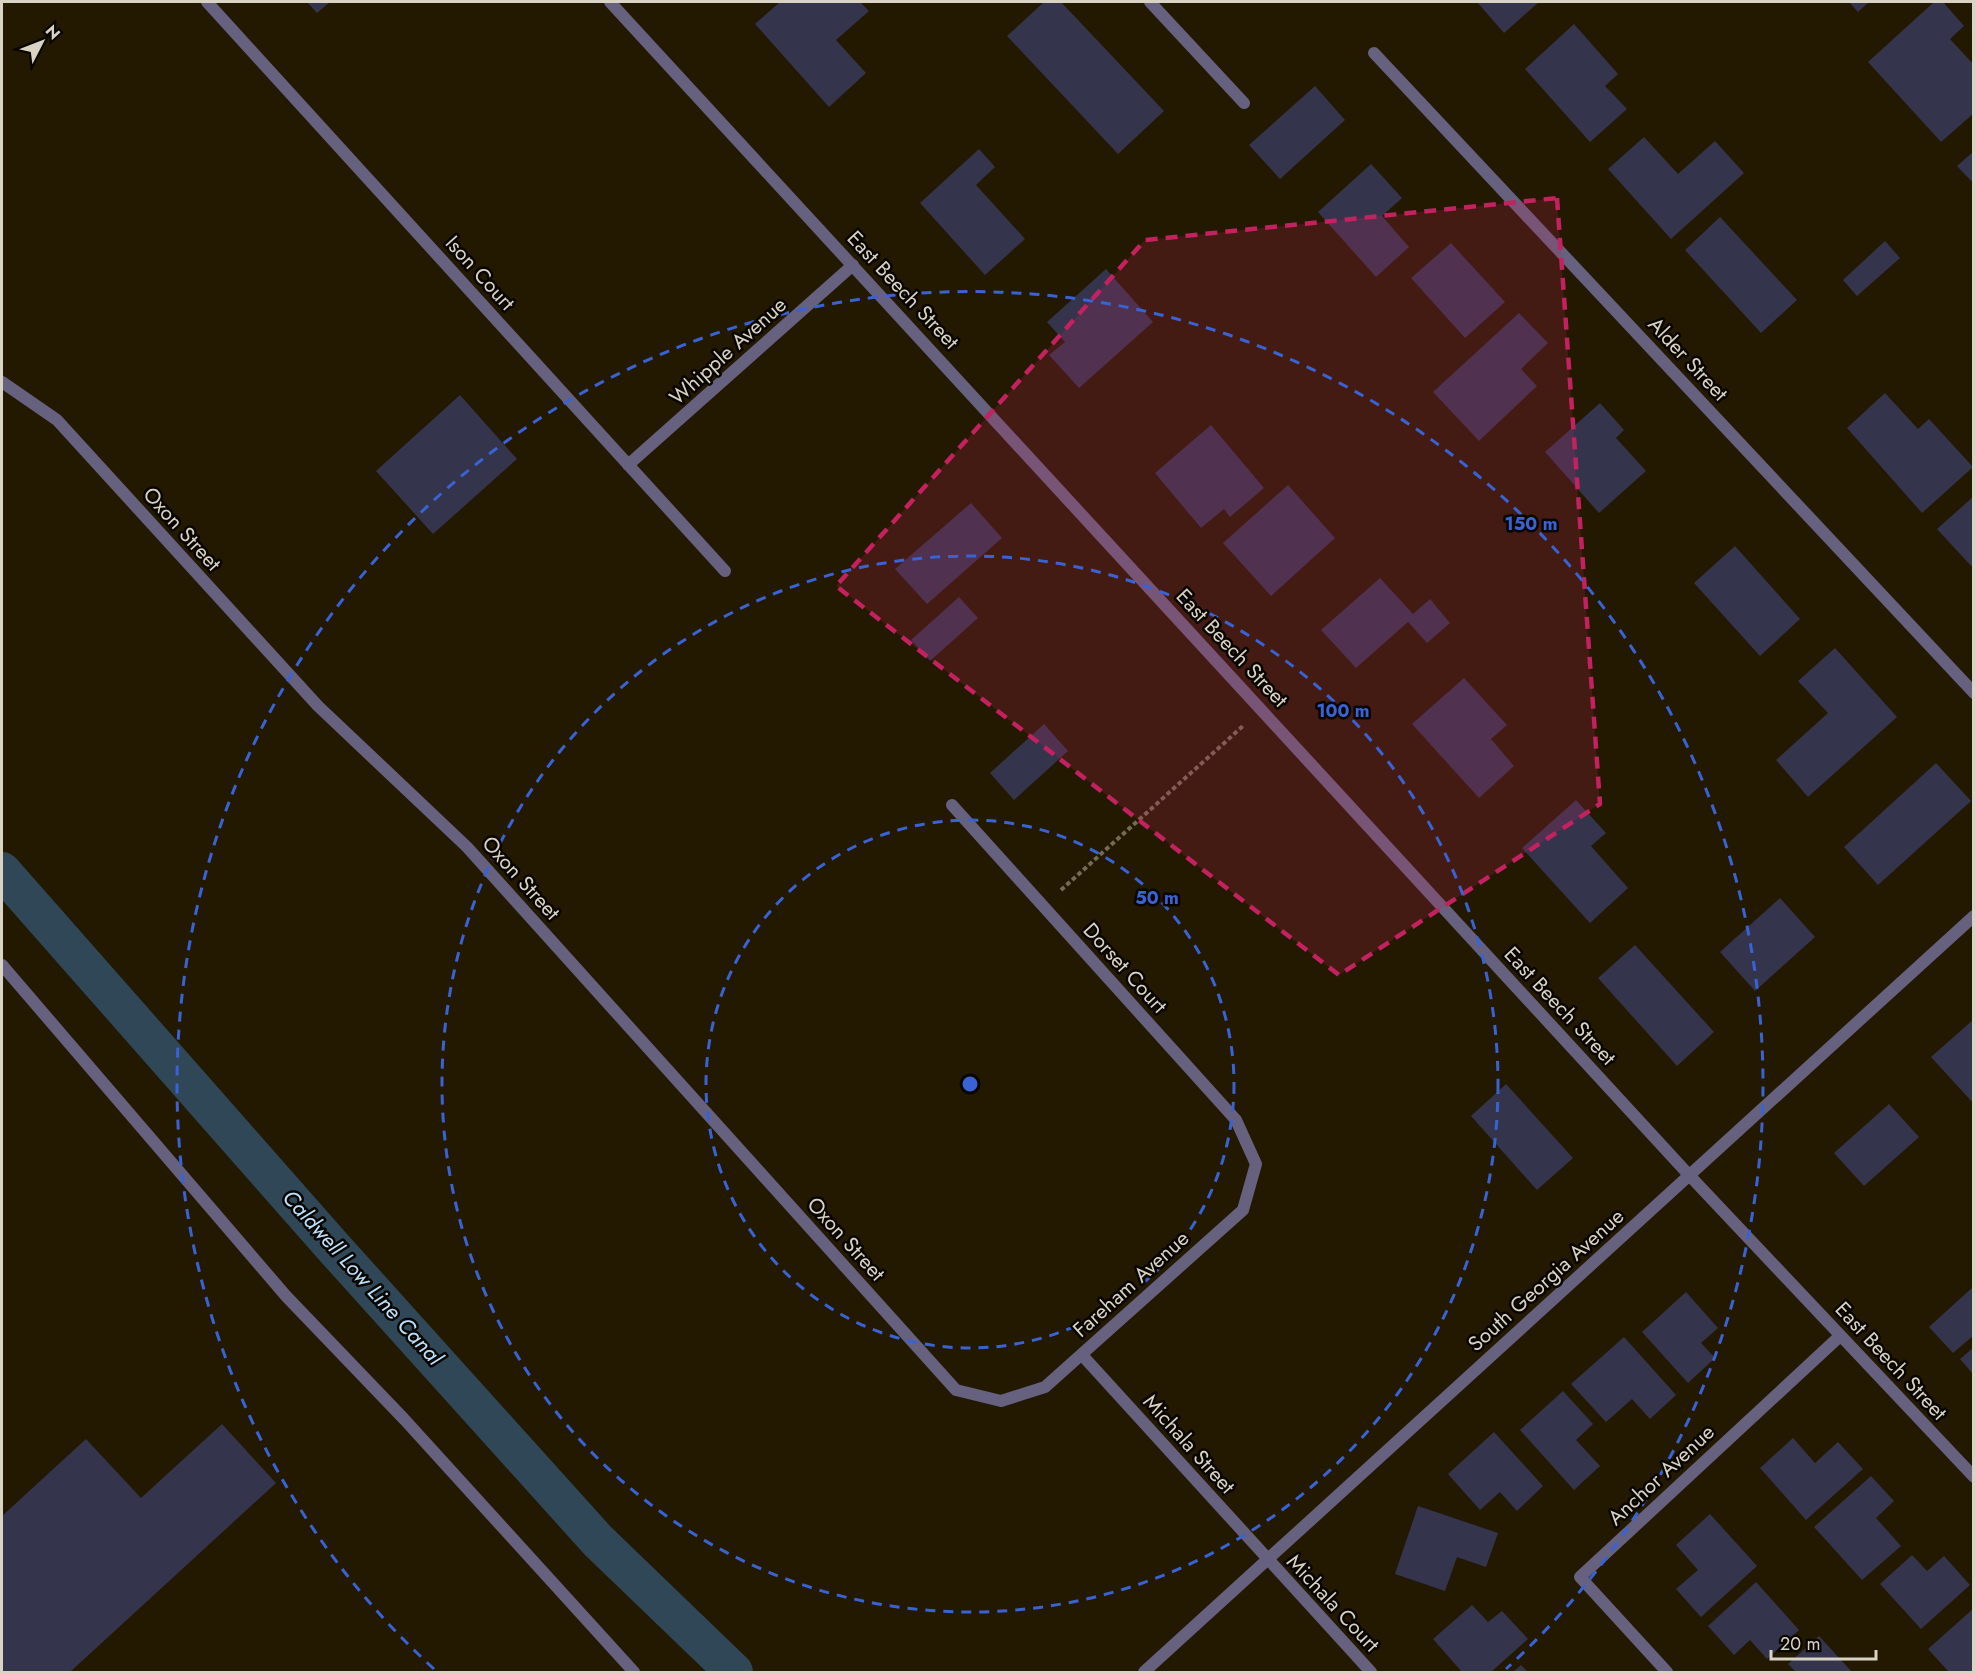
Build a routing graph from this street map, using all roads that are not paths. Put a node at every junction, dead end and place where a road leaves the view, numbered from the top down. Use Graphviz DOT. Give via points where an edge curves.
graph roads {
  1 [pos="207,2"];
  2 [pos="610,2"];
  3 [pos="1150,2"];
  4 [pos="1374,53"];
  5 [pos="1244,103"];
  6 [pos="853,265"];
  7 [pos="2,382"];
  8 [pos="628,465"];
  9 [pos="725,571"];
  10 [pos="1974,693"];
  11 [pos="952,805"];
  12 [pos="1974,915"];
  13 [pos="2,965"];
  14 [pos="1256,1164"];
  15 [pos="1689,1175"];
  16 [pos="1840,1336"];
  17 [pos="1082,1354"];
  18 [pos="1002,1401"];
  19 [pos="1974,1477"];
  20 [pos="1267,1560"];
  21 [pos="634,1672"];
  22 [pos="1144,1672"];
  23 [pos="1371,1672"];
  24 [pos="1667,1672"];
  1 -- 8 [label="street, Ison Court"];
  2 -- 6 [label="street, East Beech Street"];
  3 -- 5 [label="street"];
  4 -- 10 [label="street, Alder Street"];
  6 -- 8 [label="street, Whipple Avenue"];
  6 -- 15 [label="street, East Beech Street"];
  7 -- 18 [label="street, Oxon Street" via="57,420 318,706 467,847 956,1390"];
  8 -- 9 [label="street, Ison Court"];
  11 -- 14 [label="street, Dorset Court" via="1236,1120"];
  12 -- 15 [label="street, South Georgia Avenue"];
  13 -- 21 [label="street" via="286,1296 404,1419"];
  14 -- 17 [label="street, Fareham Avenue" via="1243,1210"];
  15 -- 16 [label="street, East Beech Street"];
  15 -- 20 [label="street, South Georgia Avenue"];
  16 -- 19 [label="street, East Beech Street"];
  16 -- 24 [label="street, Anchor Avenue" via="1580,1577"];
  17 -- 18 [label="street, Fareham Avenue" via="1045,1388"];
  17 -- 20 [label="street, Michala Street"];
  20 -- 22 [label="street, South Georgia Avenue"];
  20 -- 23 [label="street, Michala Court"];
}
